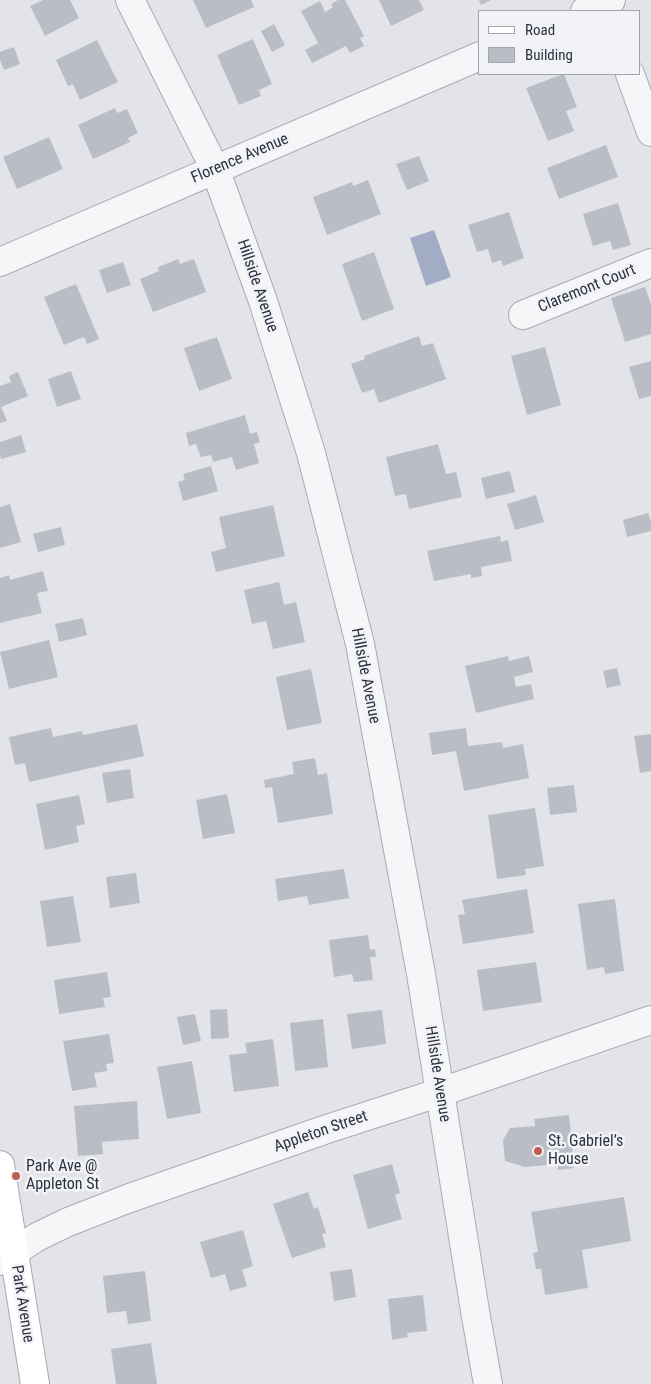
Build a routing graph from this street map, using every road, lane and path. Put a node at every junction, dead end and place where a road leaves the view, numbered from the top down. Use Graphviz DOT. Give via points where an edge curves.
graph roads {
  1 [pos="130,0"];
  2 [pos="478,57"];
  3 [pos="630,75"];
  4 [pos="651,132"];
  5 [pos="216,169"];
  6 [pos="0,262"];
  7 [pos="651,263"];
  8 [pos="523,315"];
  9 [pos="651,1020"];
  10 [pos="441,1092"];
  11 [pos="0,1165"];
  12 [pos="7,1257"];
  13 [pos="35,1384"];
  14 [pos="488,1384"];
  1 -- 5 [label="street, Hillside Avenue"];
  2 -- 5 [label="street, Florence Avenue"];
  3 -- 4 [label="street"];
  5 -- 6 [label="street, Florence Avenue"];
  5 -- 10 [label="street, Hillside Avenue" via="263,301 308,443 360,644"];
  7 -- 8 [label="street, Claremont Court"];
  9 -- 10 [label="street, Appleton Street"];
  10 -- 12 [label="street, Appleton Street" via="127,1199 68,1222"];
  10 -- 14 [label="street, Hillside Avenue"];
  11 -- 12 [label="main road, Park Avenue"];
  12 -- 13 [label="main road, Park Avenue"];
}
